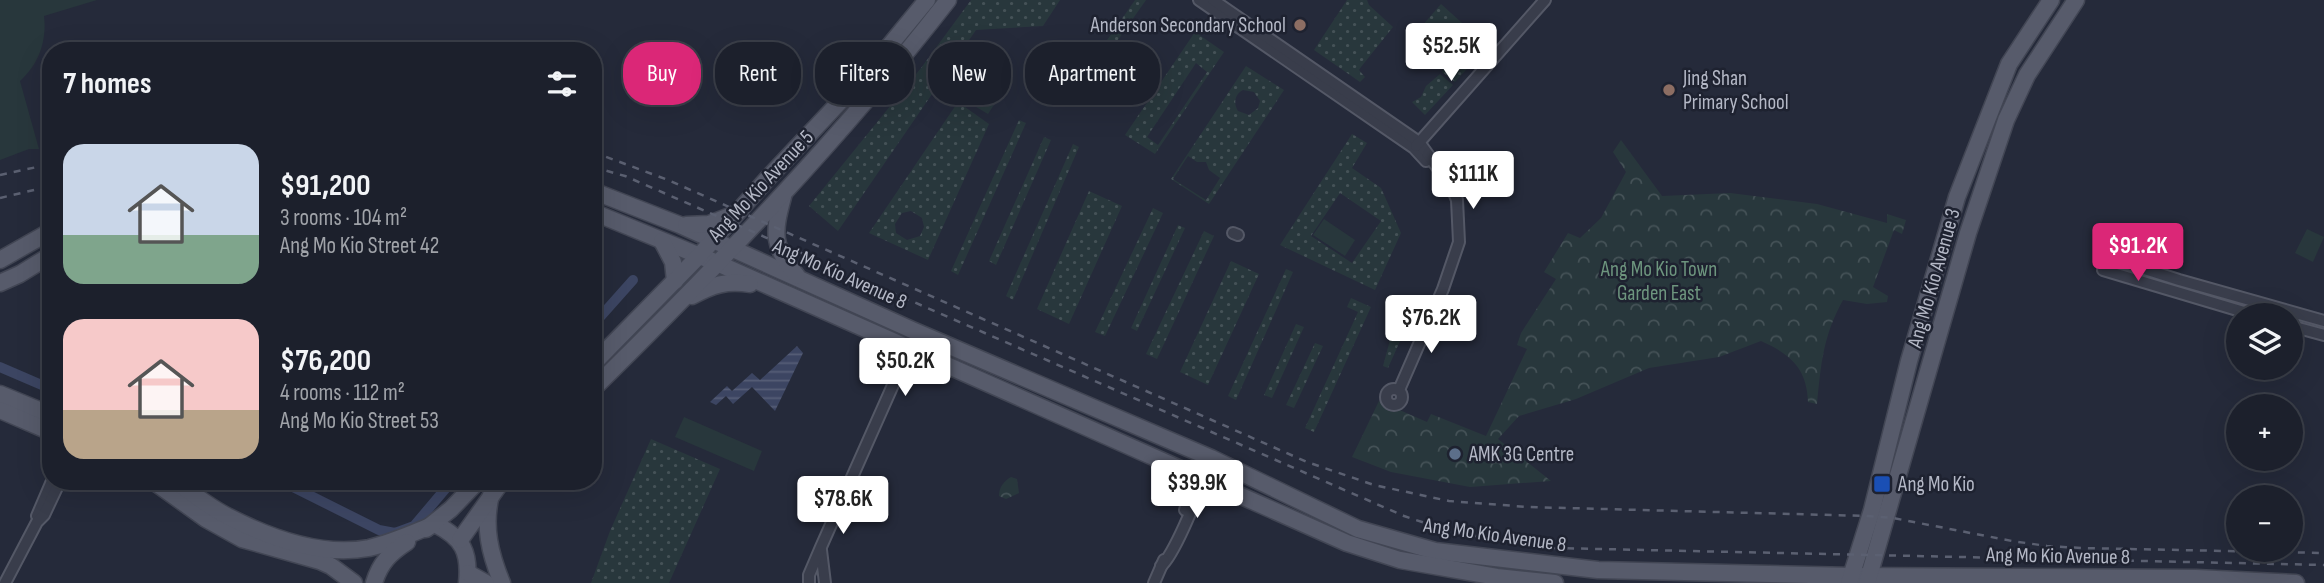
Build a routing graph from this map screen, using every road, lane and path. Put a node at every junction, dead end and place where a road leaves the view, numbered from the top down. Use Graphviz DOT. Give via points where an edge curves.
graph roads {
  1 [pos="927,0"];
  2 [pos="948,0"];
  3 [pos="1199,0"];
  4 [pos="1213,0"];
  5 [pos="1545,0"];
  6 [pos="2051,0"];
  7 [pos="2076,0"];
  8 [pos="1417,145"];
  9 [pos="783,194"];
  10 [pos="602,195"];
  11 [pos="737,214"];
  12 [pos="602,216"];
  13 [pos="680,225"];
  14 [pos="42,236"];
  15 [pos="662,240"];
  16 [pos="714,240"];
  17 [pos="732,248"];
  18 [pos="699,256"];
  19 [pos="2108,257"];
  20 [pos="0,260"];
  21 [pos="42,261"];
  22 [pos="717,263"];
  23 [pos="2103,270"];
  24 [pos="798,278"];
  25 [pos="675,281"];
  26 [pos="0,283"];
  27 [pos="770,288"];
  28 [pos="681,302"];
  29 [pos="2226,307"];
  30 [pos="2324,321"];
  31 [pos="2303,329"];
  32 [pos="2324,335"];
  33 [pos="909,349"];
  34 [pos="602,354"];
  35 [pos="602,380"];
  36 [pos="1396,390"];
  37 [pos="0,394"];
  38 [pos="0,410"];
  39 [pos="42,411"];
  40 [pos="1106,413"];
  41 [pos="42,428"];
  42 [pos="1098,432"];
  43 [pos="1200,454"];
  44 [pos="1184,470"];
  45 [pos="1202,477"];
  46 [pos="48,490"];
  47 [pos="56,490"];
  48 [pos="166,490"];
  49 [pos="188,490"];
  50 [pos="469,490"];
  51 [pos="495,490"];
  52 [pos="491,495"];
  53 [pos="37,522"];
  54 [pos="435,524"];
  55 [pos="460,540"];
  56 [pos="821,547"];
  57 [pos="366,549"];
  58 [pos="1161,566"];
  59 [pos="467,578"];
  60 [pos="1859,579"];
  61 [pos="351,582"];
  62 [pos="5,583"];
  63 [pos="373,583"];
  64 [pos="486,583"];
  65 [pos="502,583"];
  66 [pos="809,583"];
  67 [pos="825,583"];
  68 [pos="1154,583"];
  69 [pos="1555,583"];
  70 [pos="2296,583"];
  1 -- 11 [label="main road, Ang Mo Kio Avenue 5" via="867,73"];
  2 -- 9 [label="main road, Ang Mo Kio Avenue 5"];
  3 -- 8 [label="street"];
  4 -- 8 [label="street"];
  5 -- 8 [label="street"];
  6 -- 60 [label="main road, Ang Mo Kio Avenue 3" via="2009,64 1957,197 1909,361"];
  7 -- 60 [label="main road, Ang Mo Kio Avenue 3" via="2027,75 2006,120"];
  8 -- 36 [label="street" via="1452,188 1459,242 1443,289"];
  9 -- 17 [label="main road, Ang Mo Kio Avenue 5"];
  9 -- 24 [label="main road" via="775,228 781,256"];
  10 -- 13 [label="main road, Ang Mo Kio Avenue 8"];
  11 -- 13 [label="main road" via="709,224"];
  11 -- 16 [label="main road, Ang Mo Kio Avenue 5"];
  12 -- 15 [label="main road, Ang Mo Kio Avenue 8"];
  13 -- 16 [label="main road, Ang Mo Kio Avenue 8"];
  14 -- 20 [label="main road"];
  15 -- 18 [label="main road, Ang Mo Kio Avenue 8"];
  15 -- 25 [label="main road" via="673,262"];
  16 -- 17 [label="main road, Ang Mo Kio Avenue 8"];
  16 -- 18 [label="main road, Ang Mo Kio Avenue 5"];
  17 -- 22 [label="main road, Ang Mo Kio Avenue 5"];
  17 -- 24 [label="main road, Ang Mo Kio Avenue 8"];
  18 -- 22 [label="main road, Ang Mo Kio Avenue 8"];
  18 -- 25 [label="main road, Ang Mo Kio Avenue 5"];
  19 -- 30 [label="street"];
  21 -- 26 [label="main road"];
  22 -- 27 [label="main road, Ang Mo Kio Avenue 8"];
  22 -- 28 [label="main road, Ang Mo Kio Avenue 5"];
  23 -- 29 [label="street"];
  24 -- 40 [label="main road, Ang Mo Kio Avenue 8"];
  25 -- 34 [label="main road, Ang Mo Kio Avenue 5"];
  27 -- 28 [label="main road" via="721,283"];
  27 -- 33 [label="main road, Ang Mo Kio Avenue 8"];
  28 -- 35 [label="main road, Ang Mo Kio Avenue 5"];
  31 -- 32 [label="street"];
  33 -- 42 [label="main road, Ang Mo Kio Avenue 8"];
  33 -- 56 [label="street"];
  37 -- 39 [label="main road"];
  38 -- 41 [label="main road"];
  40 -- 42 [label="main road" via="1108,427"];
  40 -- 43 [label="main road, Ang Mo Kio Avenue 8"];
  42 -- 44 [label="main road, Ang Mo Kio Avenue 8"];
  43 -- 45 [label="street"];
  43 -- 60 [label="main road, Ang Mo Kio Avenue 8" via="1358,529 1435,551 1598,570"];
  44 -- 45 [label="main road, Ang Mo Kio Avenue 8"];
  44 -- 58 [label="street" via="1188,502"];
  45 -- 58 [label="street" via="1172,551"];
  45 -- 69 [label="main road, Ang Mo Kio Avenue 8" via="1347,543 1400,560"];
  46 -- 53 [label="street"];
  47 -- 53 [label="street"];
  48 -- 61 [label="main road" via="242,539 320,561"];
  49 -- 57 [label="main road" via="229,517 283,540 331,551"];
  50 -- 54 [label="main road"];
  51 -- 52 [label="main road"];
  52 -- 55 [label="main road"];
  52 -- 65 [label="main road" via="487,510 490,555"];
  53 -- 62 [label="street"];
  54 -- 55 [label="main road"];
  54 -- 57 [label="main road"];
  54 -- 63 [label="main road" via="393,551"];
  55 -- 59 [label="main road"];
  56 -- 66 [label="street"];
  56 -- 67 [label="street"];
  57 -- 61 [label="main road" via="374,556 375,568 365,579"];
  58 -- 68 [label="street"];
  59 -- 64 [label="main road"];
  60 -- 70 [label="main road, Ang Mo Kio Avenue 8" via="2196,578"];
}
